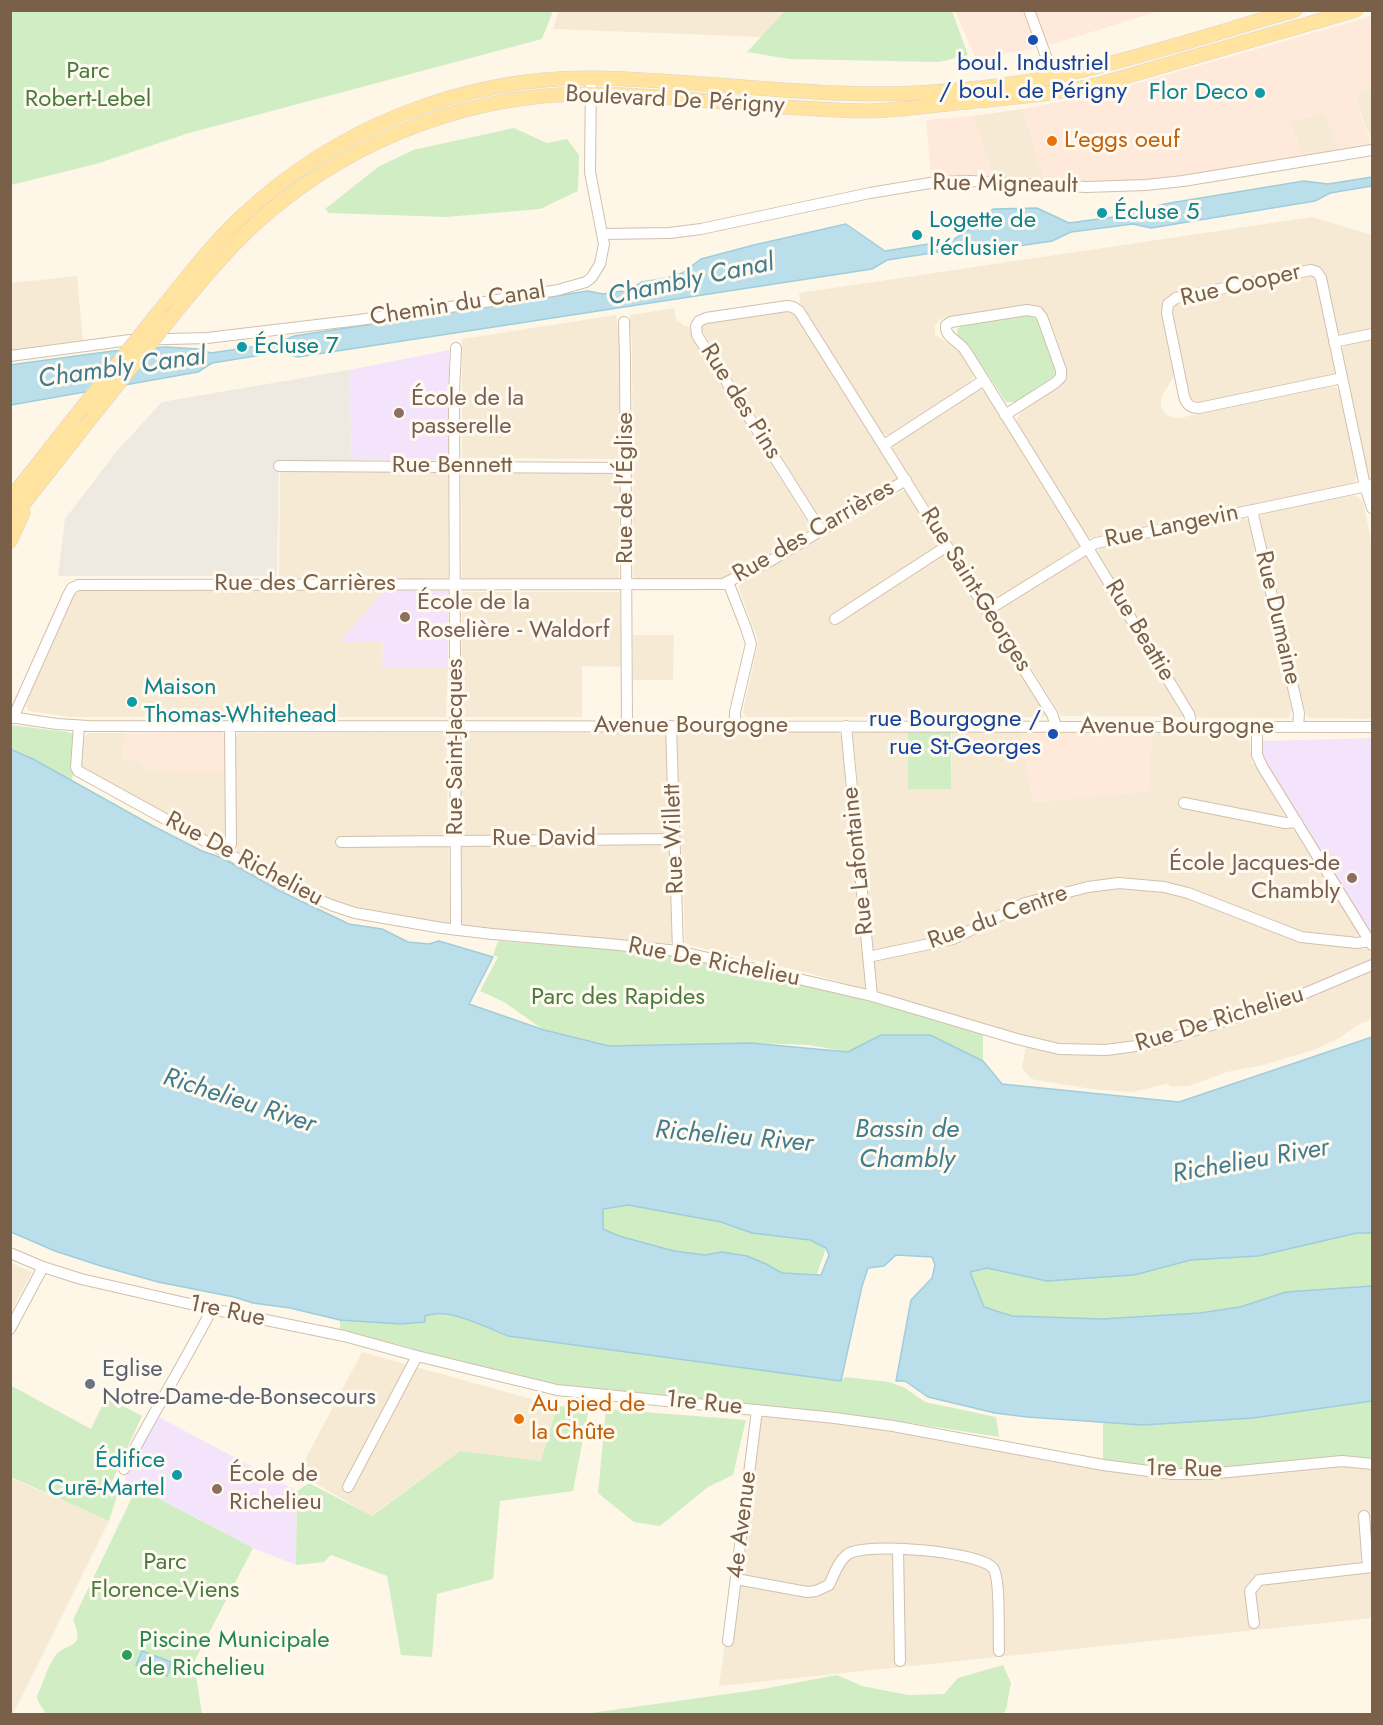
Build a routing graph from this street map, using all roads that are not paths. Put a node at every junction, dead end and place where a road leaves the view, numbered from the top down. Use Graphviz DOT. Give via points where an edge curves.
graph roads {
  1 [pos="1029,10"];
  2 [pos="1295,10"];
  3 [pos="1356,10"];
  4 [pos="1053,77"];
  5 [pos="591,78"];
  6 [pos="1057,93"];
  7 [pos="590,94"];
  8 [pos="1372,150"];
  9 [pos="603,234"];
  10 [pos="791,306"];
  11 [pos="624,322"];
  12 [pos="1372,334"];
  13 [pos="1334,342"];
  14 [pos="456,348"];
  15 [pos="10,356"];
  16 [pos="1342,378"];
  17 [pos="984,380"];
  18 [pos="1005,415"];
  19 [pos="884,445"];
  20 [pos="43,457"];
  21 [pos="279,466"];
  22 [pos="455,466"];
  23 [pos="626,468"];
  24 [pos="906,480"];
  25 [pos="10,486"];
  26 [pos="1369,486"];
  27 [pos="35,490"];
  28 [pos="10,500"];
  29 [pos="1372,508"];
  30 [pos="1252,510"];
  31 [pos="10,521"];
  32 [pos="821,531"];
  33 [pos="10,541"];
  34 [pos="947,546"];
  35 [pos="1087,547"];
  36 [pos="728,582"];
  37 [pos="455,584"];
  38 [pos="626,584"];
  39 [pos="988,610"];
  40 [pos="836,619"];
  41 [pos="12,717"];
  42 [pos="79,726"];
  43 [pos="230,726"];
  44 [pos="455,726"];
  45 [pos="627,726"];
  46 [pos="671,726"];
  47 [pos="735,726"];
  48 [pos="846,726"];
  49 [pos="1056,726"];
  50 [pos="1192,726"];
  51 [pos="1257,727"];
  52 [pos="1298,727"];
  53 [pos="1372,727"];
  54 [pos="1184,803"];
  55 [pos="1297,822"];
  56 [pos="674,839"];
  57 [pos="456,840"];
  58 [pos="341,842"];
  59 [pos="228,853"];
  60 [pos="456,930"];
  61 [pos="1371,943"];
  62 [pos="678,951"];
  63 [pos="868,957"];
  64 [pos="1372,965"];
  65 [pos="872,996"];
  66 [pos="10,1253"];
  67 [pos="43,1267"];
  68 [pos="212,1309"];
  69 [pos="10,1329"];
  70 [pos="417,1356"];
  71 [pos="757,1410"];
  72 [pos="1372,1464"];
  73 [pos="124,1469"];
  74 [pos="348,1487"];
  75 [pos="1364,1516"];
  76 [pos="898,1549"];
  77 [pos="1370,1567"];
  78 [pos="736,1579"];
  79 [pos="1254,1623"];
  80 [pos="728,1641"];
  81 [pos="999,1651"];
  82 [pos="900,1661"];
  1 -- 4 [label="street"];
  2 -- 4 [label="main road, Boulevard De Périgny"];
  3 -- 6 [label="main road, Boulevard De Périgny"];
  4 -- 5 [label="main road, Boulevard De Périgny" via="888,94"];
  4 -- 6 [label="street"];
  5 -- 7 [label="street, Chemin du Canal"];
  5 -- 20 [label="main road, Boulevard De Périgny, bridge" via="528,81 412,110 349,139 298,170 242,216 211,248"];
  6 -- 7 [label="main road, Boulevard De Périgny" via="868,111"];
  7 -- 9 [label="street, Chemin du Canal" via="590,172"];
  7 -- 27 [label="main road, Boulevard De Périgny, bridge" via="526,98 414,126 359,151 302,185 227,251"];
  8 -- 9 [label="street, Rue Migneault" via="1146,185 936,182 700,229"];
  9 -- 15 [label="street, Chemin du Canal" via="603,257 597,272 578,285 558,290 359,320 207,338 130,340"];
  10 -- 19 [label="street, Rue Saint-Georges" via="801,314"];
  10 -- 32 [label="street, Rue des Pins" via="706,318 698,322 696,331"];
  11 -- 23 [label="street, Rue de l'Église"];
  12 -- 13 [label="street"];
  13 -- 16 [label="street"];
  13 -- 16 [label="street, Rue Cooper" via="1321,278 1311,270 1176,298 1166,310 1188,405 1199,408"];
  14 -- 22 [label="street, Rue Saint-Jacques"];
  16 -- 26 [label="street"];
  17 -- 18 [label="street, Rue Beattie"];
  17 -- 18 [label="street, Rue Beattie" via="962,345 947,334 946,325 1027,310 1040,314 1061,377"];
  17 -- 19 [label="street"];
  18 -- 35 [label="street, Rue Beattie"];
  19 -- 24 [label="street, Rue Saint-Georges"];
  20 -- 25 [label="main road"];
  20 -- 28 [label="main road, Boulevard De Périgny"];
  21 -- 22 [label="street, Rue Bennett"];
  22 -- 23 [label="street, Rue Bennett"];
  22 -- 37 [label="street, Rue Saint-Jacques"];
  23 -- 38 [label="street, Rue de l'Église"];
  24 -- 32 [label="street, Rue des Carrières"];
  24 -- 34 [label="street, Rue Saint-Georges"];
  26 -- 29 [label="street"];
  26 -- 30 [label="street, Rue Langevin"];
  27 -- 31 [label="main road, Boulevard De Périgny"];
  27 -- 33 [label="main road"];
  30 -- 35 [label="street, Rue Langevin"];
  30 -- 52 [label="street, Rue Dumaine" via="1299,713"];
  32 -- 36 [label="street, Rue des Carrières"];
  34 -- 39 [label="street, Rue Saint-Georges"];
  34 -- 40 [label="street"];
  35 -- 39 [label="street, Rue Langevin"];
  35 -- 50 [label="street, Rue Beattie" via="1189,714"];
  36 -- 38 [label="street, Rue des Carrières"];
  36 -- 47 [label="street" via="751,647"];
  37 -- 38 [label="street, Rue des Carrières"];
  37 -- 41 [label="street, Rue des Carrières" via="74,586"];
  37 -- 44 [label="street, Rue Saint-Jacques"];
  38 -- 45 [label="street, Rue de l'Église"];
  39 -- 49 [label="street, Rue Saint-Georges"];
  41 -- 42 [label="street, Avenue Bourgogne"];
  42 -- 43 [label="street, Avenue Bourgogne"];
  42 -- 59 [label="street, Rue De Richelieu" via="78,771"];
  43 -- 44 [label="street, Avenue Bourgogne"];
  43 -- 59 [label="street"];
  44 -- 45 [label="street, Avenue Bourgogne"];
  44 -- 57 [label="street, Rue Saint-Jacques"];
  45 -- 46 [label="street, Avenue Bourgogne"];
  46 -- 47 [label="street, Avenue Bourgogne"];
  46 -- 56 [label="street, Rue Willett"];
  47 -- 48 [label="street, Avenue Bourgogne"];
  48 -- 49 [label="street, Avenue Bourgogne"];
  48 -- 63 [label="street, Rue Lafontaine"];
  49 -- 50 [label="street, Avenue Bourgogne"];
  50 -- 51 [label="street, Avenue Bourgogne"];
  51 -- 52 [label="street, Avenue Bourgogne"];
  51 -- 55 [label="street" via="1259,761"];
  52 -- 53 [label="street, Avenue Bourgogne"];
  54 -- 55 [label="street"];
  55 -- 61 [label="street"];
  56 -- 57 [label="street, Rue David"];
  56 -- 62 [label="street, Rue Willett"];
  57 -- 58 [label="street, Rue David"];
  57 -- 60 [label="street, Rue Saint-Jacques"];
  59 -- 60 [label="street, Rue De Richelieu" via="285,885 341,909"];
  60 -- 62 [label="street, Rue De Richelieu"];
  61 -- 63 [label="street, Rue du Centre" via="1301,937 1175,889 1119,883 1025,903 953,939"];
  62 -- 65 [label="street, Rue De Richelieu"];
  63 -- 65 [label="street, Rue Lafontaine"];
  64 -- 65 [label="street, Rue De Richelieu" via="1282,1004 1151,1044 1119,1049 1048,1047"];
  66 -- 67 [label="street, 1re Rue"];
  67 -- 68 [label="street, 1re Rue"];
  67 -- 69 [label="street"];
  68 -- 70 [label="street, 1re Rue" via="344,1336"];
  68 -- 73 [label="street"];
  70 -- 71 [label="street, 1re Rue" via="557,1390"];
  70 -- 74 [label="street"];
  71 -- 72 [label="street, 1re Rue" via="893,1426 1172,1474 1341,1461"];
  71 -- 78 [label="street, 4e Avenue"];
  75 -- 77 [label="street"];
  76 -- 78 [label="street" via="849,1553 829,1586 816,1591"];
  76 -- 81 [label="street" via="980,1560 992,1567 998,1586"];
  76 -- 82 [label="street"];
  77 -- 79 [label="street" via="1259,1580 1250,1591"];
  78 -- 80 [label="street, 4e Avenue"];
}
